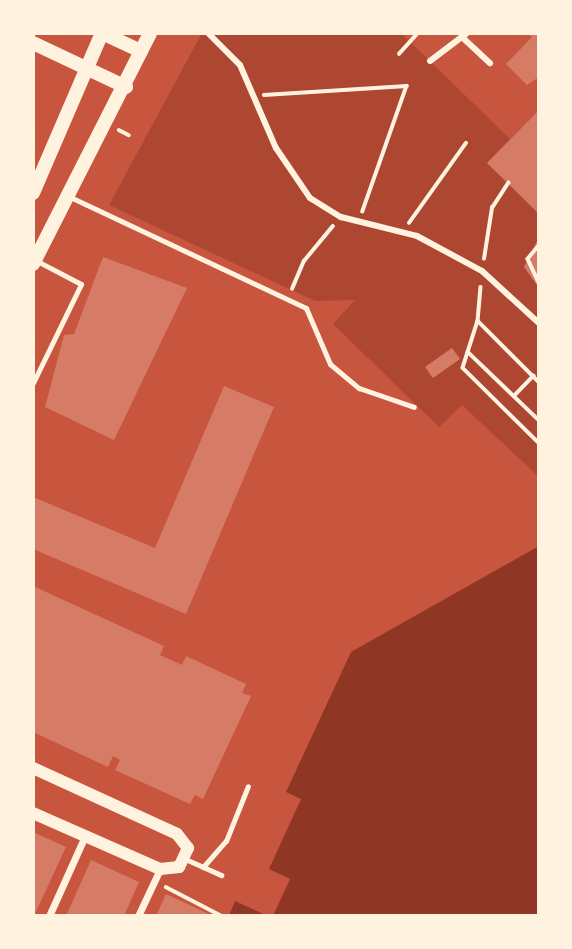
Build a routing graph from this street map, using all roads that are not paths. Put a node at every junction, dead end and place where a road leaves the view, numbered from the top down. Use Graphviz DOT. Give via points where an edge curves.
graph roads {
  1 [pos="102,33"];
  2 [pos="150,33"];
  3 [pos="208,33"];
  4 [pos="465,36"];
  5 [pos="33,43"];
  6 [pos="141,51"];
  7 [pos="430,61"];
  8 [pos="490,63"];
  9 [pos="89,69"];
  10 [pos="126,88"];
  11 [pos="33,193"];
  12 [pos="68,196"];
  13 [pos="34,262"];
  14 [pos="539,323"];
  15 [pos="33,383"];
  16 [pos="414,407"];
  17 [pos="33,768"];
  18 [pos="248,786"];
  19 [pos="33,813"];
  20 [pos="85,836"];
  21 [pos="183,858"];
  22 [pos="203,867"];
  23 [pos="160,869"];
  24 [pos="221,875"];
  25 [pos="49,916"];
  26 [pos="138,916"];
  1 -- 6 [label="main road"];
  1 -- 9 [label="main road"];
  2 -- 6 [label="main road"];
  3 -- 14 [label="street" via="240,65 297,182 341,217 404,230 482,271"];
  4 -- 7 [label="street"];
  4 -- 8 [label="street"];
  5 -- 9 [label="main road"];
  6 -- 10 [label="main road"];
  9 -- 10 [label="main road"];
  9 -- 11 [label="main road"];
  10 -- 12 [label="main road"];
  12 -- 13 [label="main road"];
  12 -- 16 [label="lane" via="306,308 330,364 359,388"];
  13 -- 15 [label="lane" via="81,284"];
  17 -- 21 [label="street" via="177,834 188,848"];
  18 -- 22 [label="lane" via="226,841"];
  19 -- 20 [label="street"];
  20 -- 23 [label="street"];
  20 -- 25 [label="street"];
  21 -- 22 [label="lane"];
  21 -- 23 [label="street" via="179,867"];
  22 -- 24 [label="lane"];
  23 -- 26 [label="street"];
}
